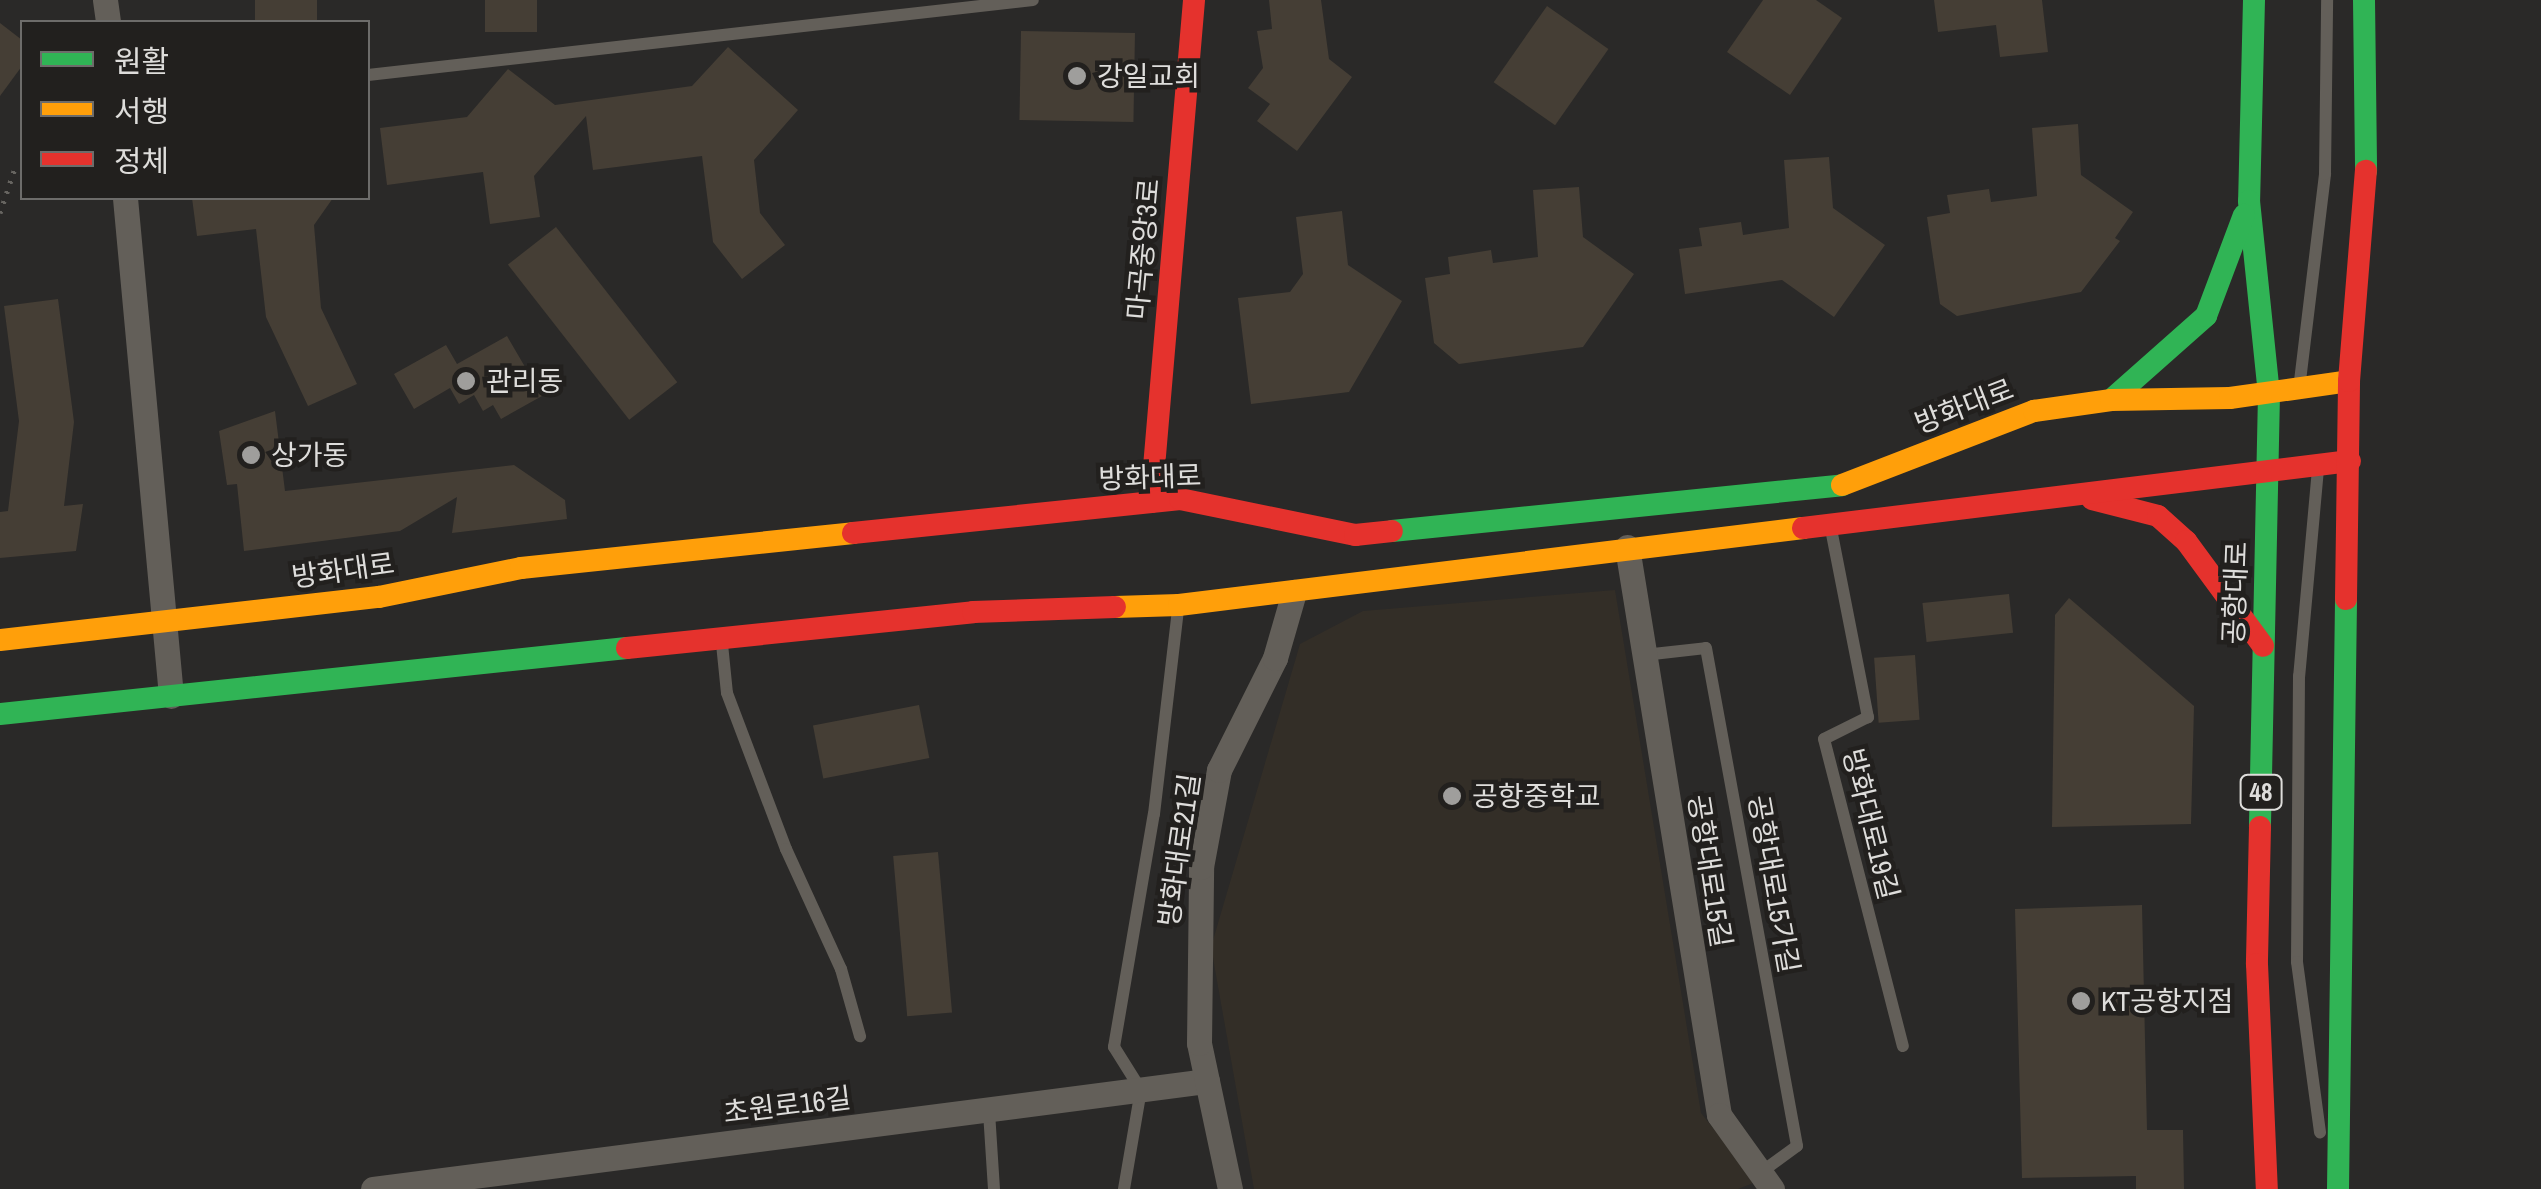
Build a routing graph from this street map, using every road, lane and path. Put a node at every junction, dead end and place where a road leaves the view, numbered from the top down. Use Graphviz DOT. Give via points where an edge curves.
graph roads {
  1 [pos="1033,0"];
  2 [pos="1194,0"];
  3 [pos="2254,0"];
  4 [pos="2328,0"];
  5 [pos="2364,0"];
  6 [pos="370,75"];
  7 [pos="16,165"];
  8 [pos="125,200"];
  9 [pos="2249,200"];
  10 [pos="1,210"];
  11 [pos="2349,381"];
  12 [pos="2269,394"];
  13 [pos="2295,397"];
  14 [pos="2111,400"];
  15 [pos="2286,421"];
  16 [pos="2331,430"];
  17 [pos="2322,455"];
  18 [pos="2350,461"];
  19 [pos="2268,468"];
  20 [pos="2072,494"];
  21 [pos="1151,502"];
  22 [pos="1829,522"];
  23 [pos="1627,547"];
  24 [pos="1294,592"];
  25 [pos="1179,605"];
  26 [pos="165,622"];
  27 [pos="0,640"];
  28 [pos="722,642"];
  29 [pos="2263,646"];
  30 [pos="1644,656"];
  31 [pos="171,696"];
  32 [pos="0,714"];
  33 [pos="860,1036"];
  34 [pos="1903,1046"];
  35 [pos="1207,1082"];
  36 [pos="1142,1090"];
  37 [pos="988,1112"];
  38 [pos="1766,1181"];
  39 [pos="374,1189"];
  40 [pos="994,1189"];
  41 [pos="1124,1189"];
  42 [pos="1230,1189"];
  43 [pos="2267,1189"];
  44 [pos="2328,1189"];
  45 [pos="2338,1189"];
  1 -- 6 [label="lane"];
  2 -- 21 [label="main road, 마곡중앙3로"];
  3 -- 9 [label="main road, 공항대로 / 48"];
  4 -- 13 [label="lane" via="2325,174 2308,355"];
  5 -- 11 [label="main road" via="2366,203"];
  7 -- 10 [label="path"];
  8 -- 26 [label="street"];
  9 -- 12 [label="main road, 공항대로 / 48"];
  9 -- 14 [label="main road" via="2206,316"];
  11 -- 13 [label="main road, 방화대로"];
  11 -- 16 [label="lane"];
  11 -- 18 [label="main road"];
  12 -- 13 [label="main road, 방화대로"];
  12 -- 14 [label="main road, 방화대로"];
  12 -- 19 [label="main road, 공항대로 / 48"];
  14 -- 21 [label="main road, 방화대로" via="2034,410 1848,484 1356,535 1208,502"];
  15 -- 19 [label="lane"];
  17 -- 18 [label="main road"];
  17 -- 19 [label="main road"];
  17 -- 44 [label="lane" via="2299,676 2298,962"];
  18 -- 45 [label="main road"];
  19 -- 20 [label="main road"];
  19 -- 29 [label="main road, 공항대로 / 48"];
  20 -- 22 [label="main road"];
  20 -- 29 [label="main road" via="2158,516 2186,541"];
  21 -- 26 [label="main road, 방화대로" via="522,568 379,597"];
  22 -- 23 [label="main road"];
  22 -- 34 [label="lane, 방화대로19길" via="1868,717 1824,740"];
  23 -- 24 [label="main road"];
  23 -- 30 [label="street, 공항대로15길"];
  24 -- 25 [label="main road"];
  24 -- 35 [label="street, 방화대로21길" via="1274,658 1219,770 1201,867 1195,942"];
  25 -- 28 [label="main road" via="973,612"];
  25 -- 36 [label="lane" via="1154,814 1114,1047"];
  26 -- 27 [label="main road, 방화대로"];
  26 -- 31 [label="street"];
  28 -- 31 [label="main road"];
  28 -- 33 [label="lane" via="728,693 786,849 841,969"];
  29 -- 43 [label="main road, 공항대로 / 48" via="2258,964"];
  30 -- 38 [label="street, 공항대로15길" via="1719,1115"];
  30 -- 38 [label="lane, 공항대로15가길" via="1706,648 1797,1146"];
  31 -- 32 [label="main road"];
  35 -- 36 [label="street, 초원로16길"];
  35 -- 42 [label="street, 방화대로21길"];
  36 -- 37 [label="street, 초원로16길"];
  36 -- 41 [label="lane"];
  37 -- 39 [label="street, 초원로16길"];
  37 -- 40 [label="lane"];
}
